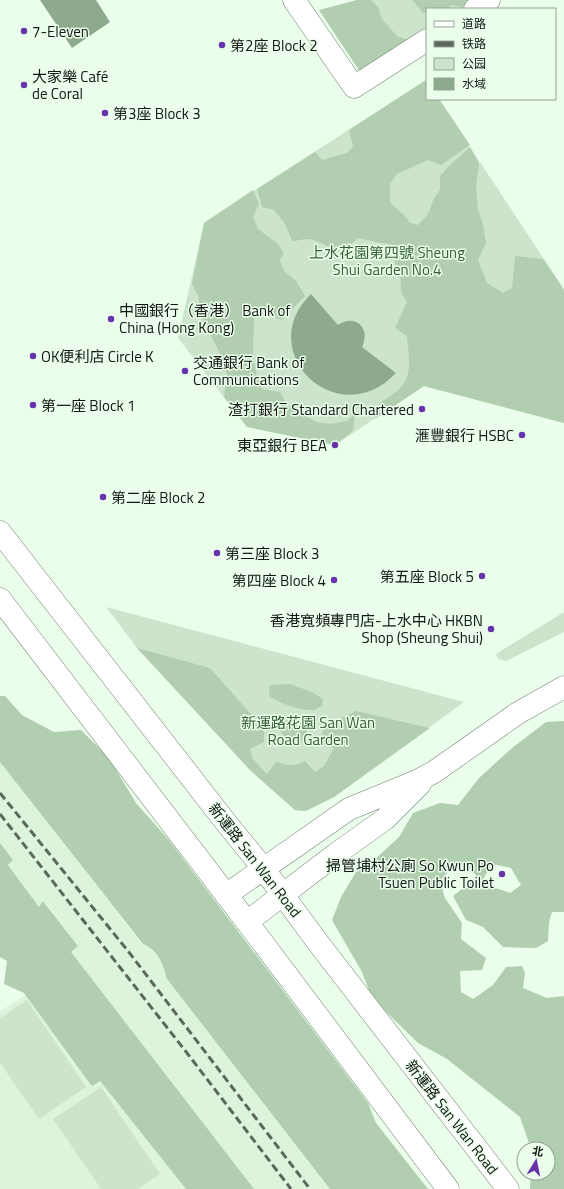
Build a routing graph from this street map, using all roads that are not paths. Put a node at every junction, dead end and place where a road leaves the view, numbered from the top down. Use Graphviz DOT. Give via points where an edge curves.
graph roads {
  1 [pos="294,0"];
  2 [pos="488,0"];
  3 [pos="476,8"];
  4 [pos="426,41"];
  5 [pos="0,532"];
  6 [pos="0,599"];
  7 [pos="564,688"];
  8 [pos="431,773"];
  9 [pos="263,868"];
  10 [pos="226,895"];
  11 [pos="282,895"];
  12 [pos="247,922"];
  13 [pos="448,1189"];
  14 [pos="508,1189"];
  1 -- 4 [label="street" via="354,87"];
  2 -- 3 [label="street"];
  5 -- 9 [label="street, 新運路 San Wan Road"];
  6 -- 10 [label="street"];
  7 -- 8 [label="street" via="518,713"];
  8 -- 9 [label="street" via="349,809"];
  8 -- 11 [label="street" via="385,819"];
  9 -- 10 [label="street"];
  9 -- 11 [label="street, 新運路 San Wan Road"];
  10 -- 12 [label="street"];
  11 -- 12 [label="street"];
  11 -- 14 [label="street, 新運路 San Wan Road"];
  12 -- 13 [label="street"];
}
